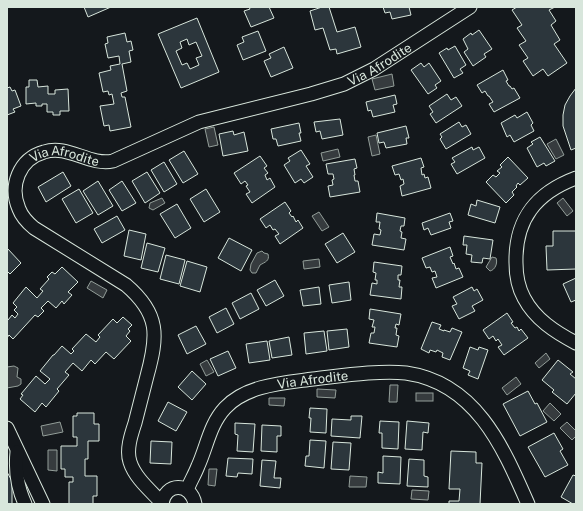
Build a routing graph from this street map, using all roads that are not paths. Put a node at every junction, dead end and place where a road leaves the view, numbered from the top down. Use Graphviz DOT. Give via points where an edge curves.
graph roads {
  1 [pos="470,7"];
  2 [pos="576,178"];
  3 [pos="576,343"];
  4 [pos="7,428"];
  5 [pos="18,451"];
  6 [pos="186,490"];
  7 [pos="25,504"];
  8 [pos="43,504"];
  9 [pos="162,504"];
  10 [pos="195,504"];
  11 [pos="528,504"];
  1 -- 9 [label="street, Via Afrodite" via="374,69 336,87 209,118 113,161 93,161 53,150 34,156 19,172 15,187 16,198 19,210 26,220 34,228 126,285 138,296 148,311 154,328 153,352 129,452 131,464 137,475"];
  2 -- 3 [label="street" via="550,190 528,213 519,233 516,259 518,284 529,307 547,325"];
  4 -- 5 [label="street"];
  5 -- 7 [label="street" via="17,482"];
  5 -- 8 [label="street"];
  6 -- 9 [label="street" via="169,490"];
  6 -- 10 [label="street" via="192,495"];
  6 -- 11 [label="street, Via Afrodite" via="218,418 237,398 263,388 305,380 396,373 429,379 456,393 471,405 499,445"];
}
